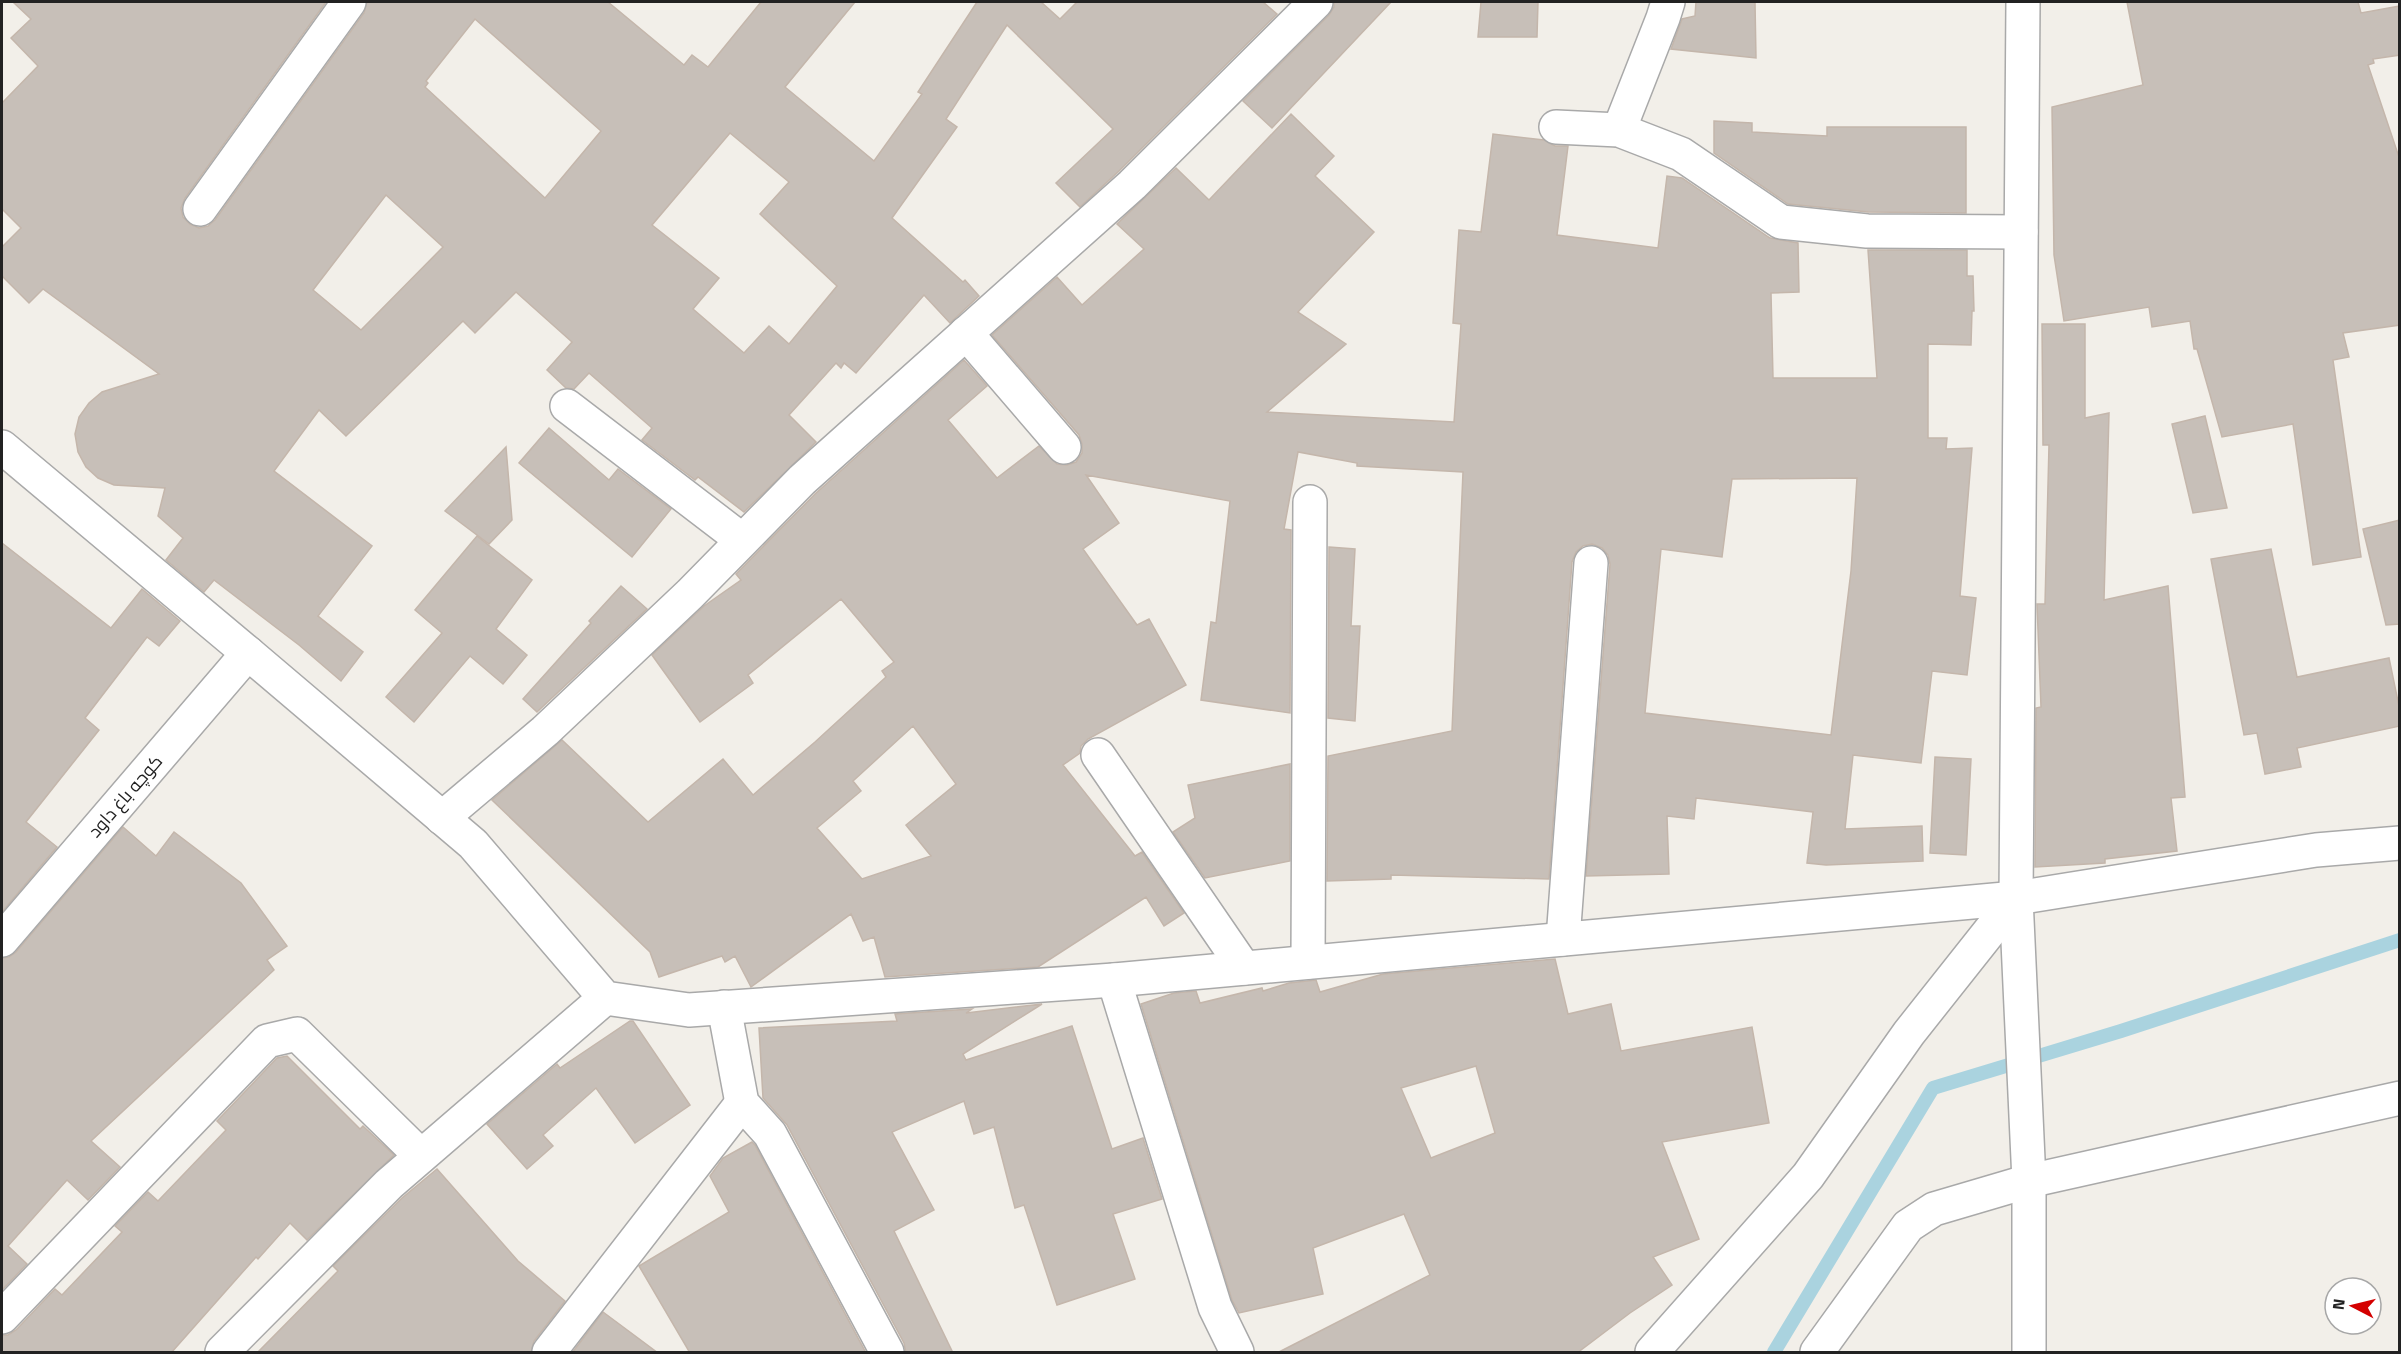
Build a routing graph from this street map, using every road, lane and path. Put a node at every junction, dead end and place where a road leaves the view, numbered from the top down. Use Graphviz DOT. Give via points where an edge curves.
graph roads {
  1 [pos="349,2"];
  2 [pos="1316,2"];
  3 [pos="1668,2"];
  4 [pos="2023,2"];
  5 [pos="1556,127"];
  6 [pos="1619,130"];
  7 [pos="200,209"];
  8 [pos="2021,232"];
  9 [pos="966,333"];
  10 [pos="567,406"];
  11 [pos="2,447"];
  12 [pos="1064,447"];
  13 [pos="1310,502"];
  14 [pos="742,540"];
  15 [pos="1591,563"];
  16 [pos="248,653"];
  17 [pos="1098,755"];
  18 [pos="442,818"];
  19 [pos="2400,843"];
  20 [pos="2016,898"];
  21 [pos="1563,939"];
  22 [pos="2,940"];
  23 [pos="1308,962"];
  24 [pos="1244,968"];
  25 [pos="1114,980"];
  26 [pos="605,998"];
  27 [pos="724,1007"];
  28 [pos="2400,1098"];
  29 [pos="742,1103"];
  30 [pos="421,1156"];
  31 [pos="2029,1181"];
  32 [pos="2,1317"];
  33 [pos="222,1353"];
  34 [pos="549,1353"];
  35 [pos="887,1353"];
  36 [pos="1237,1353"];
  37 [pos="1652,1353"];
  38 [pos="1817,1353"];
  39 [pos="2029,1353"];
  1 -- 7 [label="street"];
  2 -- 9 [label="street" via="1132,185"];
  3 -- 6 [label="street"];
  4 -- 8 [label="street"];
  5 -- 6 [label="street"];
  6 -- 8 [label="street" via="1681,154 1781,222 1867,231"];
  8 -- 20 [label="street"];
  9 -- 12 [label="street"];
  9 -- 14 [label="street" via="802,480"];
  10 -- 14 [label="street"];
  11 -- 16 [label="street"];
  13 -- 23 [label="street"];
  14 -- 18 [label="street" via="545,730"];
  15 -- 21 [label="street"];
  16 -- 18 [label="street"];
  16 -- 22 [label="street, کوچه باغ داود"];
  17 -- 24 [label="street"];
  18 -- 26 [label="street" via="473,844"];
  19 -- 20 [label="street" via="2316,850"];
  20 -- 21 [label="street"];
  20 -- 31 [label="street"];
  20 -- 37 [label="street" via="1909,1033 1808,1176"];
  21 -- 23 [label="street"];
  23 -- 24 [label="street"];
  24 -- 25 [label="street"];
  25 -- 27 [label="street"];
  25 -- 36 [label="street" via="1215,1308"];
  26 -- 27 [label="street" via="689,1010"];
  26 -- 30 [label="street"];
  27 -- 29 [label="street"];
  28 -- 31 [label="street"];
  29 -- 34 [label="street"];
  29 -- 35 [label="street" via="770,1134"];
  30 -- 32 [label="street" via="297,1034 267,1041"];
  30 -- 33 [label="street"];
  31 -- 38 [label="street" via="1934,1209 1908,1226"];
  31 -- 39 [label="street"];
}
